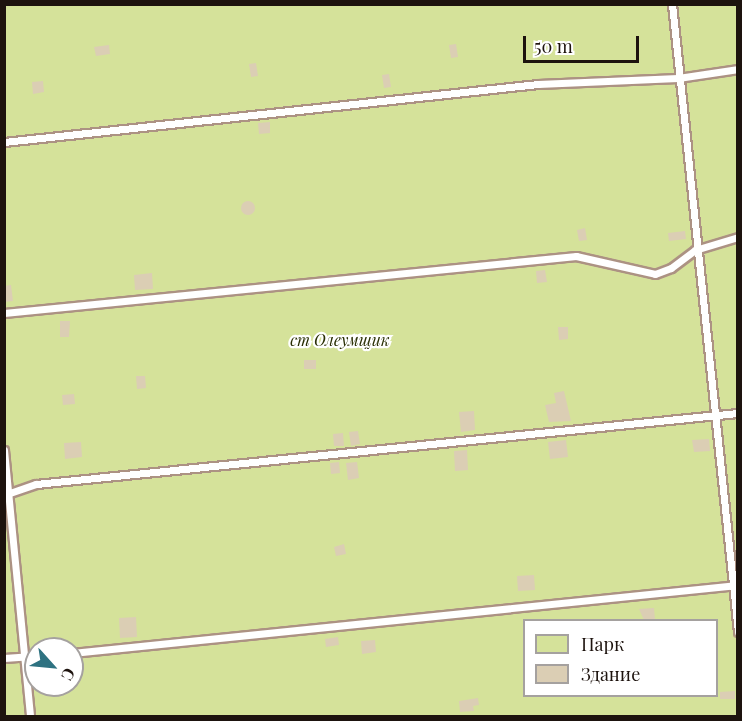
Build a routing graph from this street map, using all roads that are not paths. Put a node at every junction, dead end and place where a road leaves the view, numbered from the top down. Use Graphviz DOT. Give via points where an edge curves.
graph roads {
  1 [pos="672,4"];
  2 [pos="738,69"];
  3 [pos="678,78"];
  4 [pos="4,142"];
  5 [pos="738,237"];
  6 [pos="695,250"];
  7 [pos="4,313"];
  8 [pos="738,413"];
  9 [pos="712,416"];
  10 [pos="4,450"];
  11 [pos="7,495"];
  12 [pos="735,586"];
  13 [pos="738,632"];
  14 [pos="84,652"];
  15 [pos="23,656"];
  16 [pos="4,658"];
  17 [pos="30,717"];
  1 -- 3 [label="lane"];
  2 -- 3 [label="lane"];
  3 -- 4 [label="lane" via="538,84"];
  3 -- 6 [label="lane"];
  5 -- 6 [label="lane"];
  6 -- 7 [label="lane" via="671,268 655,274 576,256"];
  6 -- 9 [label="lane"];
  8 -- 9 [label="lane"];
  9 -- 11 [label="lane" via="104,476 28,485"];
  9 -- 12 [label="lane"];
  10 -- 11 [label="lane"];
  11 -- 15 [label="lane"];
  12 -- 13 [label="lane"];
  12 -- 14 [label="lane"];
  15 -- 16 [label="lane"];
  15 -- 17 [label="lane"];
}
